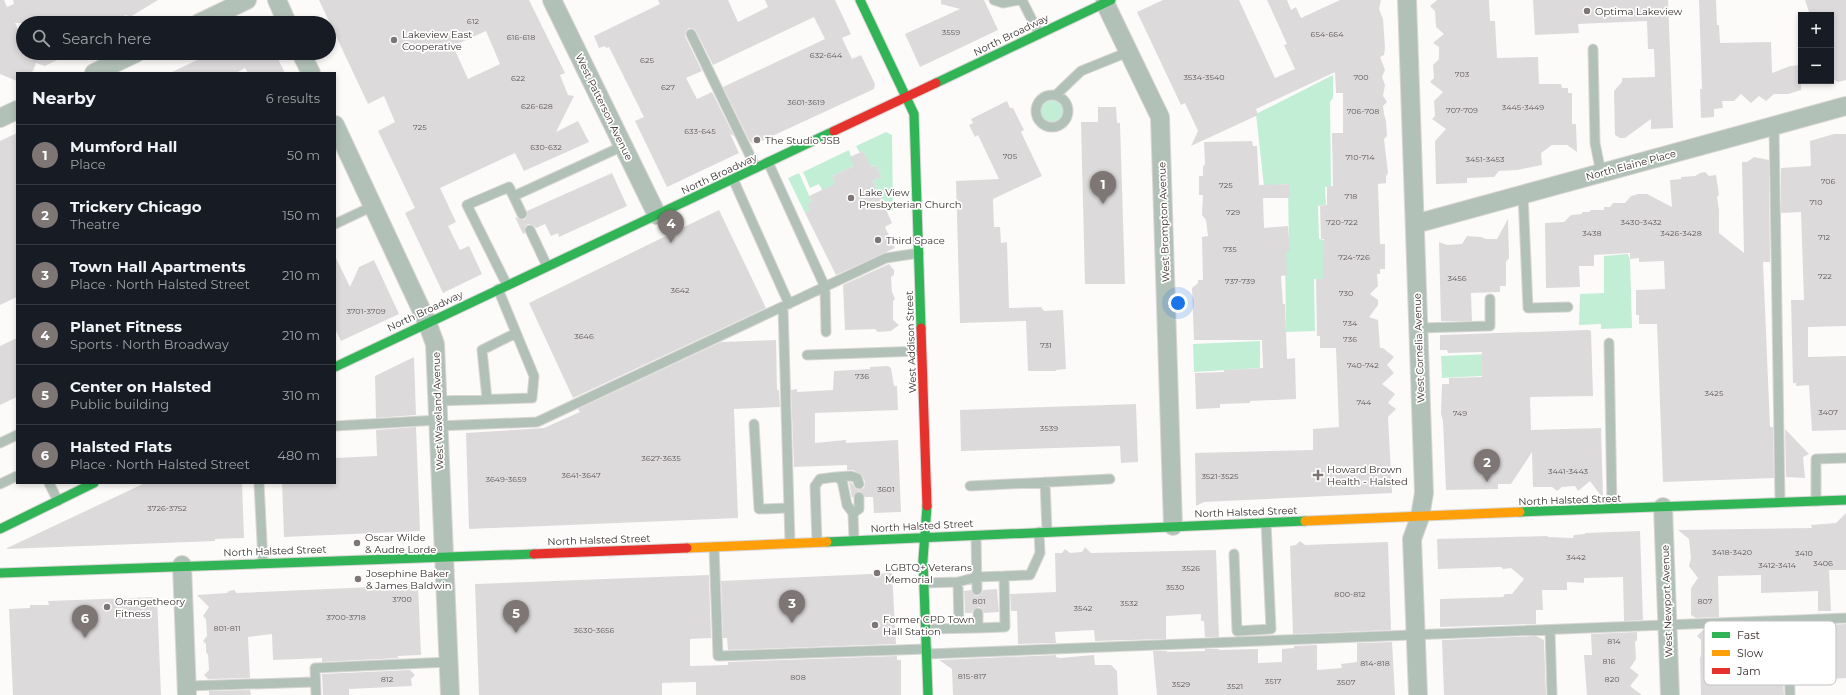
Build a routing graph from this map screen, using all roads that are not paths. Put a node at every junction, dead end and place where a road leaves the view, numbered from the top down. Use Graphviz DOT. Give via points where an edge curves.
graph roads {
  1 [pos="247,0"];
  2 [pos="277,0"];
  3 [pos="552,0"];
  4 [pos="860,0"];
  5 [pos="994,0"];
  6 [pos="1021,0"];
  7 [pos="1407,0"];
  8 [pos="1108,1"];
  9 [pos="214,16"];
  10 [pos="284,16"];
  11 [pos="691,34"];
  12 [pos="1039,34"];
  13 [pos="1593,49"];
  14 [pos="1128,52"];
  15 [pos="121,60"];
  16 [pos="304,60"];
  17 [pos="96,72"];
  18 [pos="310,72"];
  19 [pos="1056,95"];
  20 [pos="906,98"];
  21 [pos="1846,106"];
  22 [pos="16,110"];
  23 [pos="0,118"];
  24 [pos="1774,126"];
  25 [pos="336,127"];
  26 [pos="623,146"];
  27 [pos="768,162"];
  28 [pos="756,168"];
  29 [pos="1601,173"];
  30 [pos="733,179"];
  31 [pos="1524,194"];
  32 [pos="514,196"];
  33 [pos="373,206"];
  34 [pos="522,214"];
  35 [pos="657,215"];
  36 [pos="336,224"];
  37 [pos="1415,224"];
  38 [pos="530,230"];
  39 [pos="919,253"];
  40 [pos="548,266"];
  41 [pos="507,285"];
  42 [pos="825,287"];
  43 [pos="498,289"];
  44 [pos="1490,299"];
  45 [pos="786,306"];
  46 [pos="1568,307"];
  47 [pos="427,322"];
  48 [pos="1419,328"];
  49 [pos="826,332"];
  50 [pos="516,333"];
  51 [pos="1609,343"];
  52 [pos="923,351"];
  53 [pos="807,355"];
  54 [pos="336,367"];
  55 [pos="487,400"];
  56 [pos="437,401"];
  57 [pos="438,423"];
  58 [pos="754,424"];
  59 [pos="336,426"];
  60 [pos="16,435"];
  61 [pos="0,443"];
  62 [pos="1846,458"];
  63 [pos="16,476"];
  64 [pos="836,477"];
  65 [pos="1110,479"];
  66 [pos="1045,482"];
  67 [pos="0,484"];
  68 [pos="50,484"];
  69 [pos="92,484"];
  70 [pos="259,484"];
  71 [pos="859,484"];
  72 [pos="970,486"];
  73 [pos="860,497"];
  74 [pos="1846,500"];
  75 [pos="58,501"];
  76 [pos="1816,501"];
  77 [pos="1780,502"];
  78 [pos="1663,507"];
  79 [pos="789,508"];
  80 [pos="1612,509"];
  81 [pos="853,514"];
  82 [pos="1420,517"];
  83 [pos="1266,523"];
  84 [pos="1173,526"];
  85 [pos="0,528"];
  86 [pos="1043,531"];
  87 [pos="976,535"];
  88 [pos="924,537"];
  89 [pos="854,540"];
  90 [pos="816,542"];
  91 [pos="790,544"];
  92 [pos="714,547"];
  93 [pos="1234,554"];
  94 [pos="444,556"];
  95 [pos="263,562"];
  96 [pos="182,565"];
  97 [pos="0,574"];
  98 [pos="1004,576"];
  99 [pos="977,577"];
  100 [pos="958,582"];
  101 [pos="924,583"];
  102 [pos="977,590"];
  103 [pos="978,613"];
  104 [pos="1846,618"];
  105 [pos="1788,621"];
  106 [pos="1704,624"];
  107 [pos="1668,626"];
  108 [pos="959,628"];
  109 [pos="978,628"];
  110 [pos="926,629"];
  111 [pos="1550,630"];
  112 [pos="1416,636"];
  113 [pos="927,652"];
  114 [pos="449,662"];
  115 [pos="316,682"];
  116 [pos="1790,685"];
  117 [pos="187,690"];
  118 [pos="316,695"];
  119 [pos="450,695"];
  120 [pos="928,695"];
  121 [pos="1418,695"];
  122 [pos="1552,695"];
  123 [pos="1670,695"];
  124 [pos="1790,695"];
  1 -- 9 [label="street"];
  2 -- 10 [label="street"];
  3 -- 26 [label="street, West Patterson Avenue"];
  4 -- 20 [label="main road, West Addison Street"];
  5 -- 6 [label="lane" via="1003,3"];
  6 -- 12 [label="lane"];
  7 -- 37 [label="street, West Cornelia Avenue"];
  8 -- 12 [label="main road, North Broadway"];
  8 -- 14 [label="street, West Brompton Avenue"];
  11 -- 28 [label="lane"];
  12 -- 20 [label="main road, North Broadway"];
  13 -- 29 [label="lane" via="1595,143"];
  14 -- 19 [label="lane" via="1081,72"];
  14 -- 84 [label="street, West Brompton Avenue" via="1160,117"];
  15 -- 17 [label="street"];
  16 -- 18 [label="street"];
  20 -- 27 [label="main road, North Broadway"];
  20 -- 39 [label="main road, West Addison Street" via="914,114"];
  21 -- 24 [label="street, North Elaine Place"];
  22 -- 23 [label="street"];
  24 -- 29 [label="street, North Elaine Place"];
  24 -- 77 [label="lane"];
  25 -- 33 [label="street, West Waveland Avenue"];
  26 -- 32 [label="lane"];
  26 -- 35 [label="street, West Patterson Avenue"];
  27 -- 28 [label="main road, North Broadway"];
  27 -- 42 [label="lane"];
  28 -- 30 [label="main road, North Broadway"];
  29 -- 31 [label="street, North Elaine Place"];
  30 -- 35 [label="main road, North Broadway"];
  30 -- 45 [label="lane"];
  31 -- 37 [label="street, North Elaine Place"];
  31 -- 46 [label="lane" via="1528,308"];
  32 -- 34 [label="lane"];
  32 -- 41 [label="lane" via="509,187 467,205"];
  33 -- 36 [label="lane"];
  33 -- 47 [label="street, West Waveland Avenue"];
  35 -- 40 [label="main road, North Broadway"];
  37 -- 48 [label="street, West Cornelia Avenue"];
  38 -- 40 [label="lane"];
  39 -- 42 [label="lane" via="886,258"];
  39 -- 52 [label="main road, West Addison Street"];
  40 -- 41 [label="main road, North Broadway"];
  41 -- 43 [label="main road, North Broadway"];
  42 -- 45 [label="lane"];
  42 -- 49 [label="lane"];
  43 -- 47 [label="main road, North Broadway"];
  43 -- 50 [label="lane"];
  44 -- 48 [label="lane" via="1490,326"];
  45 -- 57 [label="lane" via="538,422"];
  45 -- 79 [label="lane"];
  47 -- 54 [label="main road, North Broadway"];
  47 -- 56 [label="street, West Waveland Avenue" via="435,344"];
  48 -- 82 [label="street, West Cornelia Avenue" via="1424,493"];
  50 -- 55 [label="lane" via="482,350"];
  50 -- 55 [label="lane" via="534,376 532,398"];
  51 -- 80 [label="lane"];
  52 -- 53 [label="lane"];
  52 -- 88 [label="main road, West Addison Street" via="927,513"];
  55 -- 56 [label="lane"];
  56 -- 57 [label="street, West Waveland Avenue"];
  57 -- 59 [label="lane"];
  57 -- 94 [label="street, West Waveland Avenue"];
  58 -- 79 [label="lane" via="759,509"];
  60 -- 61 [label="lane"];
  62 -- 76 [label="lane" via="1816,459"];
  63 -- 67 [label="lane"];
  64 -- 71 [label="lane" via="855,476"];
  64 -- 81 [label="lane" via="842,480 847,506"];
  64 -- 90 [label="lane" via="820,479 815,486"];
  65 -- 66 [label="lane"];
  66 -- 72 [label="lane"];
  66 -- 86 [label="lane"];
  68 -- 75 [label="lane"];
  69 -- 75 [label="main road"];
  70 -- 95 [label="lane"];
  73 -- 81 [label="lane" via="859,509"];
  74 -- 76 [label="main road, North Halsted Street"];
  75 -- 85 [label="main road"];
  76 -- 77 [label="main road, North Halsted Street"];
  77 -- 78 [label="main road, North Halsted Street"];
  78 -- 80 [label="main road, North Halsted Street"];
  78 -- 107 [label="street, West Newport Avenue"];
  79 -- 91 [label="lane"];
  80 -- 82 [label="main road, North Halsted Street"];
  81 -- 89 [label="lane"];
  82 -- 83 [label="main road, North Halsted Street"];
  82 -- 112 [label="street, West Cornelia Avenue" via="1412,539"];
  83 -- 84 [label="main road, North Halsted Street"];
  83 -- 93 [label="lane" via="1271,629 1237,631"];
  84 -- 86 [label="main road, North Halsted Street"];
  86 -- 87 [label="main road, North Halsted Street"];
  86 -- 98 [label="lane" via="1040,553 1030,575"];
  87 -- 88 [label="main road, North Halsted Street"];
  87 -- 99 [label="lane"];
  88 -- 89 [label="main road, North Halsted Street"];
  88 -- 101 [label="main road, West Addison Street"];
  89 -- 90 [label="main road, North Halsted Street"];
  90 -- 91 [label="main road, North Halsted Street"];
  91 -- 92 [label="main road, North Halsted Street"];
  92 -- 94 [label="main road, North Halsted Street"];
  92 -- 113 [label="lane" via="718,656"];
  94 -- 95 [label="main road, North Halsted Street"];
  94 -- 114 [label="street, West Waveland Avenue"];
  95 -- 96 [label="main road, North Halsted Street"];
  96 -- 97 [label="main road, North Halsted Street"];
  96 -- 117 [label="street"];
  98 -- 99 [label="lane"];
  98 -- 109 [label="lane" via="1005,627"];
  99 -- 100 [label="lane"];
  99 -- 102 [label="lane"];
  100 -- 101 [label="lane"];
  100 -- 108 [label="lane"];
  101 -- 110 [label="main road, West Addison Street"];
  103 -- 109 [label="lane"];
  104 -- 105 [label="lane"];
  106 -- 107 [label="lane"];
  107 -- 111 [label="lane"];
  107 -- 123 [label="street, West Newport Avenue"];
  108 -- 109 [label="lane"];
  108 -- 110 [label="lane"];
  110 -- 113 [label="main road, West Addison Street"];
  111 -- 112 [label="lane"];
  111 -- 122 [label="lane"];
  112 -- 113 [label="lane"];
  112 -- 121 [label="street, West Cornelia Avenue"];
  113 -- 120 [label="main road, West Addison Street"];
  114 -- 115 [label="lane" via="315,668"];
  114 -- 119 [label="street, West Waveland Avenue"];
  115 -- 117 [label="lane"];
  115 -- 118 [label="lane"];
  116 -- 124 [label="lane"];
}
